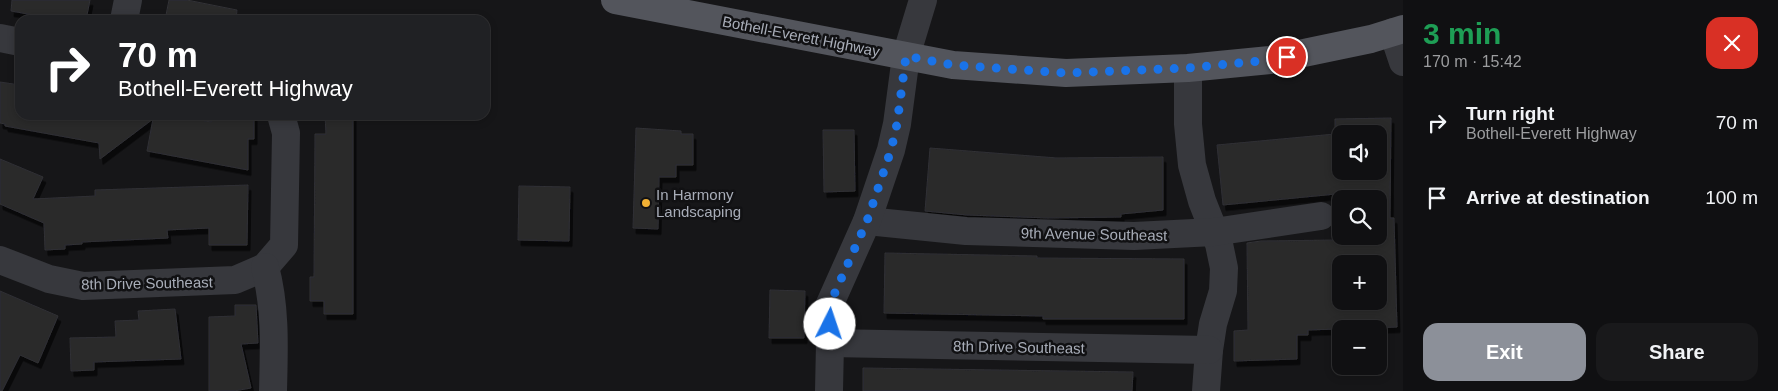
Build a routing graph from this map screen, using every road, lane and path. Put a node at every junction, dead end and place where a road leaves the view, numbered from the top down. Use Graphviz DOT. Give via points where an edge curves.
graph roads {
  1 [pos="128,0"];
  2 [pos="615,0"];
  3 [pos="922,0"];
  4 [pos="125,15"];
  5 [pos="1398,31"];
  6 [pos="0,38"];
  7 [pos="15,41"];
  8 [pos="906,56"];
  9 [pos="1403,62"];
  10 [pos="1188,68"];
  11 [pos="282,120"];
  12 [pos="1321,216"];
  13 [pos="867,221"];
  14 [pos="1214,232"];
  15 [pos="0,260"];
  16 [pos="265,267"];
  17 [pos="830,343"];
  18 [pos="1209,350"];
  19 [pos="273,391"];
  20 [pos="829,391"];
  21 [pos="1206,391"];
  1 -- 4 [label="street"];
  2 -- 8 [label="main road, Bothell-Everett Highway"];
  3 -- 8 [label="street"];
  5 -- 9 [label="street"];
  5 -- 10 [label="main road, Bothell-Everett Highway" via="1371,40 1270,60"];
  6 -- 7 [label="street"];
  8 -- 10 [label="main road, Bothell-Everett Highway" via="953,65 1066,73"];
  8 -- 13 [label="street" via="891,150"];
  10 -- 14 [label="street" via="1192,165"];
  11 -- 16 [label="street" via="286,133 284,245"];
  12 -- 14 [label="street, 9th Avenue Southeast"];
  13 -- 14 [label="street, 9th Avenue Southeast" via="966,231 1116,236"];
  13 -- 17 [label="street" via="829,306"];
  14 -- 18 [label="street" via="1224,268 1223,292"];
  15 -- 16 [label="street, 8th Drive Southeast" via="49,279 83,286 235,280"];
  16 -- 19 [label="street" via="272,292"];
  17 -- 18 [label="street, 8th Drive Southeast"];
  17 -- 20 [label="street"];
  18 -- 21 [label="street"];
}
